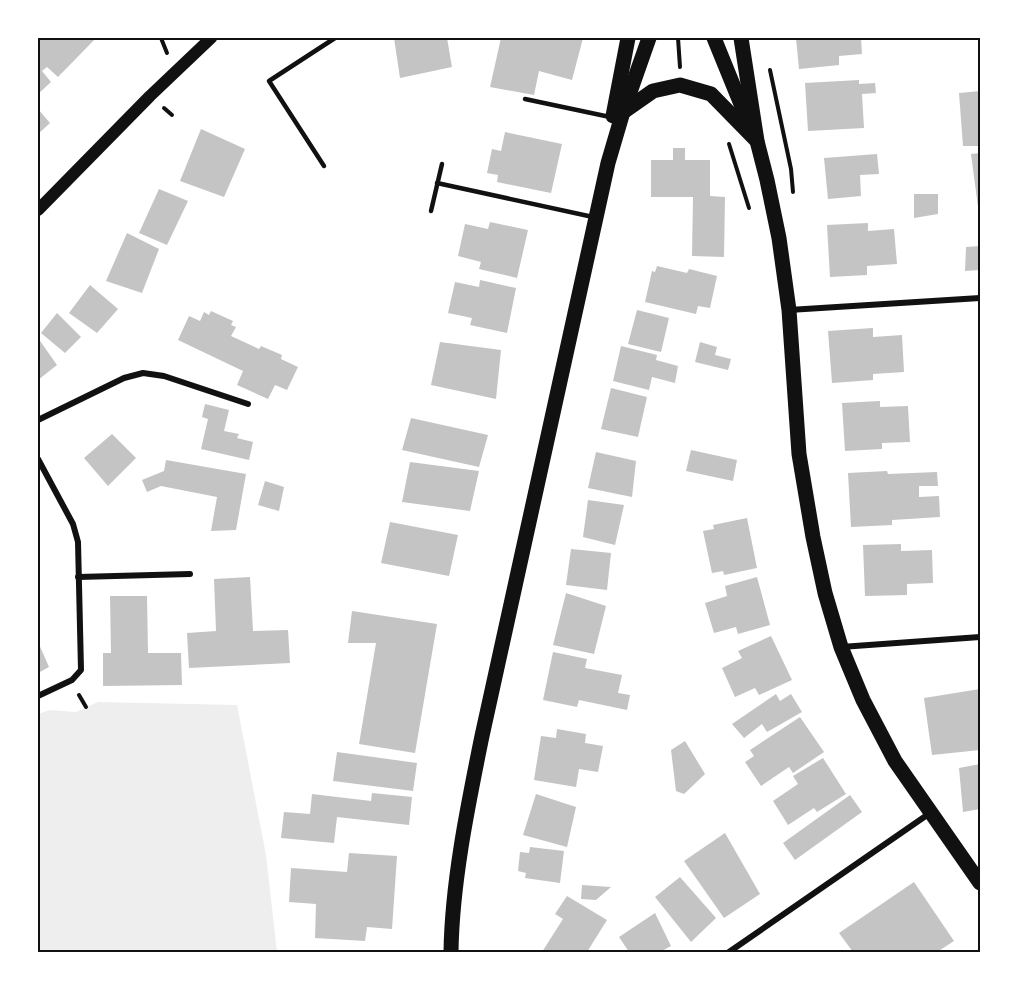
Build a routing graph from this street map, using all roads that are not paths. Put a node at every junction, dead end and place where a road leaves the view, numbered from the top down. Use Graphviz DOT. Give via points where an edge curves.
graph roads {
  1 [pos="212,38"];
  2 [pos="335,38"];
  3 [pos="628,38"];
  4 [pos="649,38"];
  5 [pos="714,38"];
  6 [pos="741,38"];
  7 [pos="525,99"];
  8 [pos="618,114"];
  9 [pos="757,141"];
  10 [pos="442,164"];
  11 [pos="324,166"];
  12 [pos="437,183"];
  13 [pos="38,210"];
  14 [pos="431,211"];
  15 [pos="596,218"];
  16 [pos="981,298"];
  17 [pos="789,310"];
  18 [pos="248,404"];
  19 [pos="38,420"];
  20 [pos="38,459"];
  21 [pos="190,574"];
  22 [pos="78,577"];
  23 [pos="981,637"];
  24 [pos="842,647"];
  25 [pos="38,696"];
  26 [pos="930,813"];
  27 [pos="981,883"];
  28 [pos="451,952"];
  29 [pos="729,952"];
  1 -- 13 [label="main road"];
  2 -- 11 [label="lane" via="269,81"];
  3 -- 8 [label="main road"];
  4 -- 8 [label="main road"];
  5 -- 9 [label="main road"];
  6 -- 9 [label="main road"];
  7 -- 8 [label="lane"];
  8 -- 9 [label="main road" via="653,91 680,85 711,94"];
  8 -- 15 [label="main road"];
  9 -- 17 [label="main road" via="779,238"];
  10 -- 12 [label="lane"];
  12 -- 14 [label="lane"];
  12 -- 15 [label="lane"];
  15 -- 28 [label="main road" via="470,793"];
  16 -- 17 [label="street"];
  17 -- 24 [label="main road" via="799,454 822,582"];
  18 -- 19 [label="street" via="164,376 143,373 124,378"];
  20 -- 22 [label="street" via="72,524 78,542"];
  21 -- 22 [label="street"];
  22 -- 25 [label="street" via="81,670 72,680"];
  23 -- 24 [label="street"];
  24 -- 26 [label="main road" via="863,700 895,761"];
  26 -- 27 [label="main road"];
  26 -- 29 [label="street"];
}
